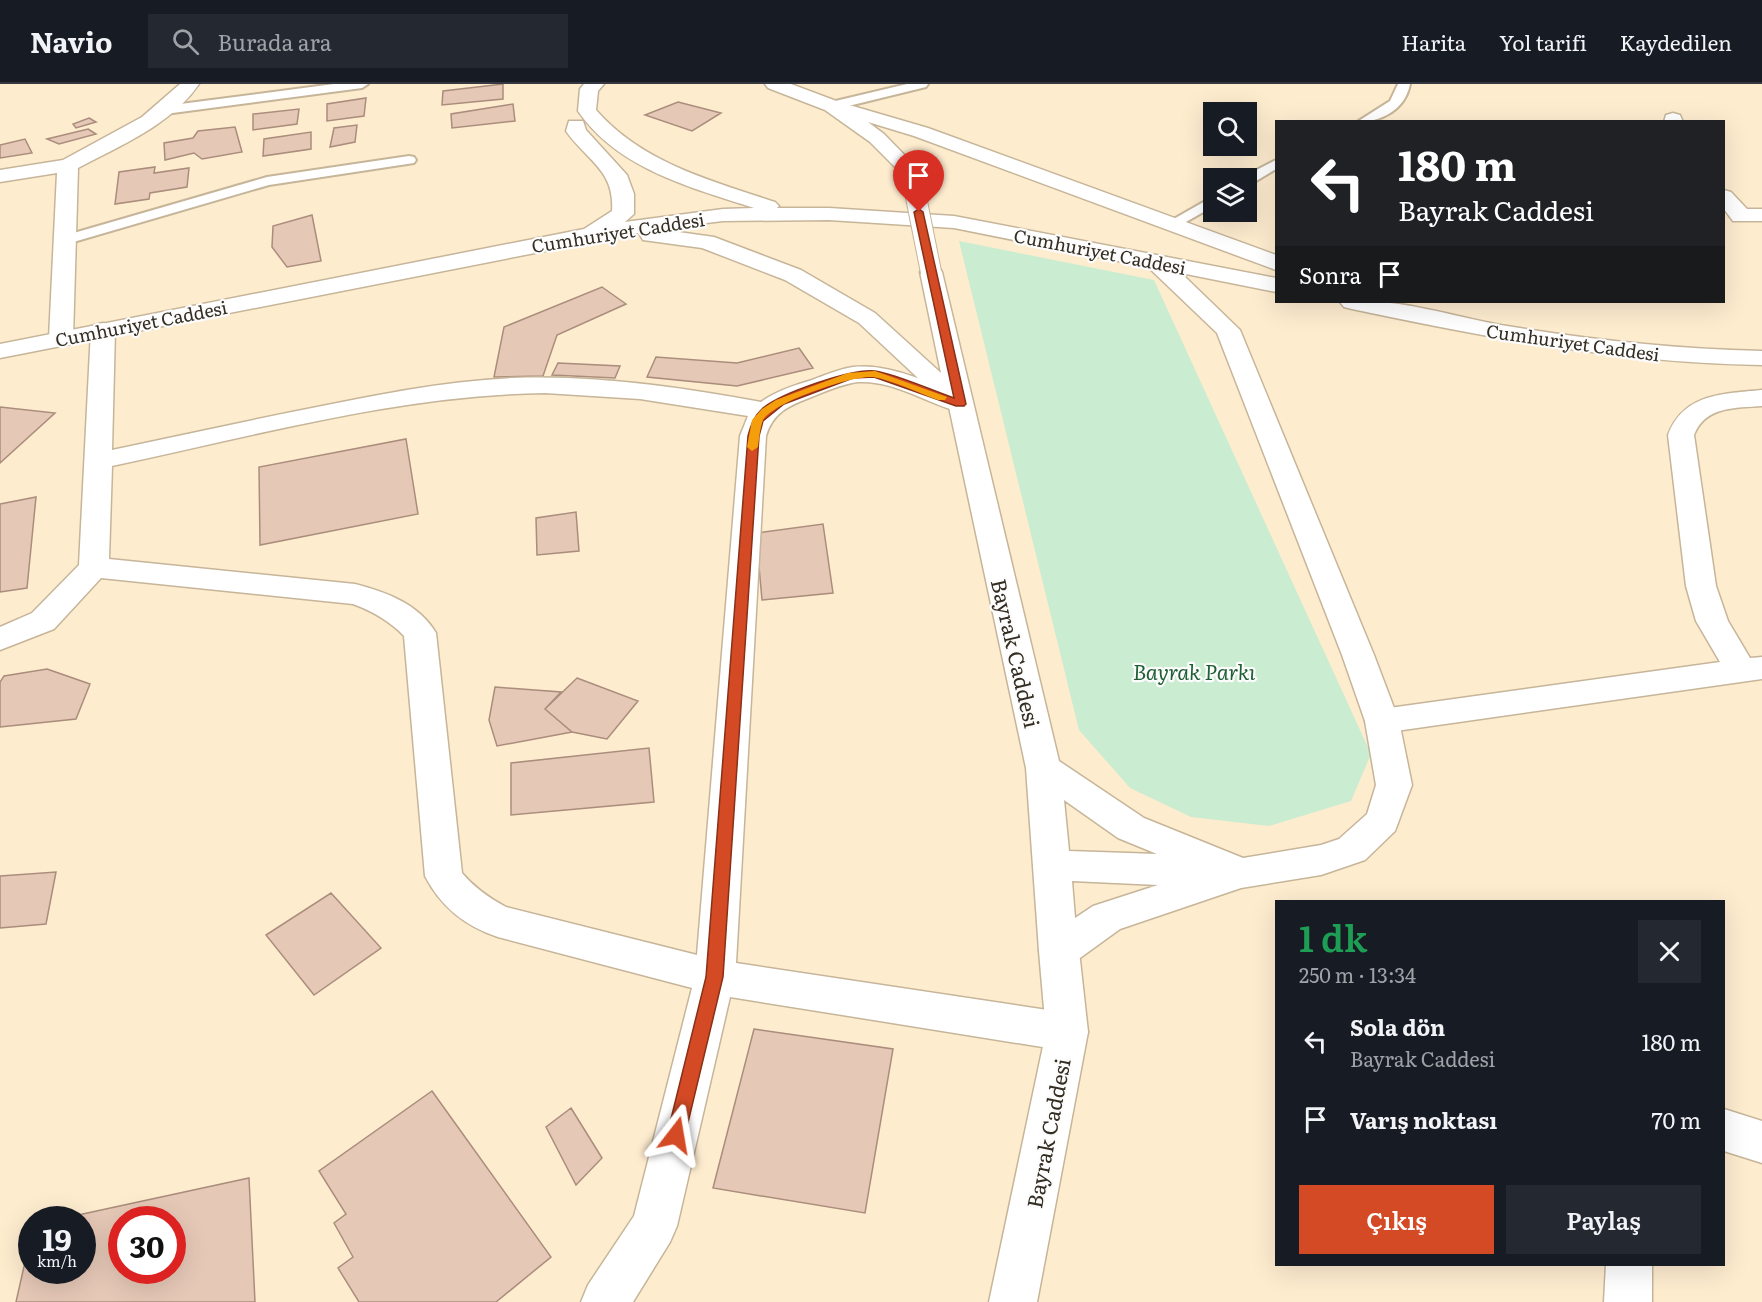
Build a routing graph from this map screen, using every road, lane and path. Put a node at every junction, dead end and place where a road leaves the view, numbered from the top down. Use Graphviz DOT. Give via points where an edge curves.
graph roads {
  1 [pos="190,84"];
  2 [pos="363,84"];
  3 [pos="595,84"];
  4 [pos="774,84"];
  5 [pos="878,84"];
  6 [pos="922,84"];
  7 [pos="1404,84"];
  8 [pos="573,85"];
  9 [pos="890,92"];
  10 [pos="832,105"];
  11 [pos="165,110"];
  12 [pos="1366,120"];
  13 [pos="409,160"];
  14 [pos="68,165"];
  15 [pos="1275,165"];
  16 [pos="1257,175"];
  17 [pos="0,177"];
  18 [pos="1725,197"];
  19 [pos="1203,206"];
  20 [pos="793,214"];
  21 [pos="1762,215"];
  22 [pos="1172,224"];
  23 [pos="586,235"];
  24 [pos="65,240"];
  25 [pos="1156,262"];
  26 [pos="1275,263"];
  27 [pos="1270,284"];
  28 [pos="1357,303"];
  29 [pos="1382,303"];
  30 [pos="1237,311"];
  31 [pos="1413,315"];
  32 [pos="103,330"];
  33 [pos="61,338"];
  34 [pos="0,351"];
  35 [pos="1762,358"];
  36 [pos="1762,398"];
  37 [pos="960,404"];
  38 [pos="766,411"];
  39 [pos="97,461"];
  40 [pos="94,567"];
  41 [pos="0,639"];
  42 [pos="1751,669"];
  43 [pos="1382,722"];
  44 [pos="1043,768"];
  45 [pos="1052,866"];
  46 [pos="1241,873"];
  47 [pos="1059,951"];
  48 [pos="715,977"];
  49 [pos="1067,1032"];
  50 [pos="1725,1130"];
  51 [pos="1762,1142"];
  52 [pos="1629,1266"];
  53 [pos="605,1302"];
  54 [pos="1013,1302"];
  55 [pos="1628,1302"];
  1 -- 11 [label="main road"];
  2 -- 11 [label="lane"];
  3 -- 20 [label="main road" via="589,88 587,111 598,127 630,151 687,178"];
  4 -- 10 [label="main road, Bayrak Caddesi"];
  5 -- 9 [label="lane"];
  6 -- 9 [label="lane"];
  7 -- 12 [label="lane" via="1394,104"];
  8 -- 23 [label="main road" via="576,131 617,175 624,194 623,213"];
  9 -- 10 [label="lane"];
  10 -- 22 [label="main road" via="921,132"];
  10 -- 37 [label="main road, Bayrak Caddesi, bridge" via="877,138 911,171"];
  11 -- 14 [label="main road"];
  13 -- 24 [label="lane" via="267,181"];
  14 -- 17 [label="main road"];
  14 -- 24 [label="main road"];
  15 -- 16 [label="lane"];
  18 -- 21 [label="main road" via="1741,216"];
  19 -- 22 [label="lane"];
  20 -- 23 [label="main road, Cumhuriyet Caddesi" via="689,218"];
  20 -- 25 [label="main road, Cumhuriyet Caddesi" via="954,222"];
  22 -- 26 [label="main road"];
  23 -- 32 [label="main road, Cumhuriyet Caddesi"];
  23 -- 37 [label="main road" via="662,235 706,242 793,275 867,318"];
  24 -- 33 [label="main road"];
  25 -- 27 [label="main road, Cumhuriyet Caddesi"];
  25 -- 30 [label="main road"];
  27 -- 30 [label="main road"];
  28 -- 31 [label="main road, Cumhuriyet Caddesi"];
  29 -- 31 [label="main road"];
  30 -- 43 [label="main road"];
  31 -- 35 [label="main road, Cumhuriyet Caddesi" via="1596,349"];
  32 -- 33 [label="main road, Cumhuriyet Caddesi"];
  32 -- 39 [label="main road"];
  33 -- 34 [label="main road, Cumhuriyet Caddesi"];
  36 -- 42 [label="main road" via="1706,406 1687,418 1681,435 1701,586 1712,621"];
  37 -- 38 [label="main road" via="891,379 864,374 790,398"];
  37 -- 44 [label="main road, Bayrak Caddesi"];
  38 -- 39 [label="main road" via="626,390 547,386 472,389 392,399"];
  38 -- 48 [label="main road" via="753,436"];
  39 -- 40 [label="main road"];
  40 -- 41 [label="main road" via="43,621"];
  40 -- 48 [label="main road" via="334,591 391,607 420,633 444,876 459,897 498,921"];
  42 -- 43 [label="main road"];
  43 -- 46 [label="main road" via="1394,784 1382,821 1352,850 1321,860"];
  44 -- 45 [label="main road, Bayrak Caddesi"];
  44 -- 46 [label="main road" via="1131,828"];
  45 -- 46 [label="main road"];
  45 -- 47 [label="main road, Bayrak Caddesi"];
  46 -- 47 [label="main road" via="1107,917"];
  47 -- 49 [label="main road, Bayrak Caddesi"];
  48 -- 49 [label="main road"];
  48 -- 53 [label="main road" via="654,1226"];
  49 -- 54 [label="main road, Bayrak Caddesi"];
  50 -- 51 [label="main road"];
  52 -- 55 [label="main road"];
}
